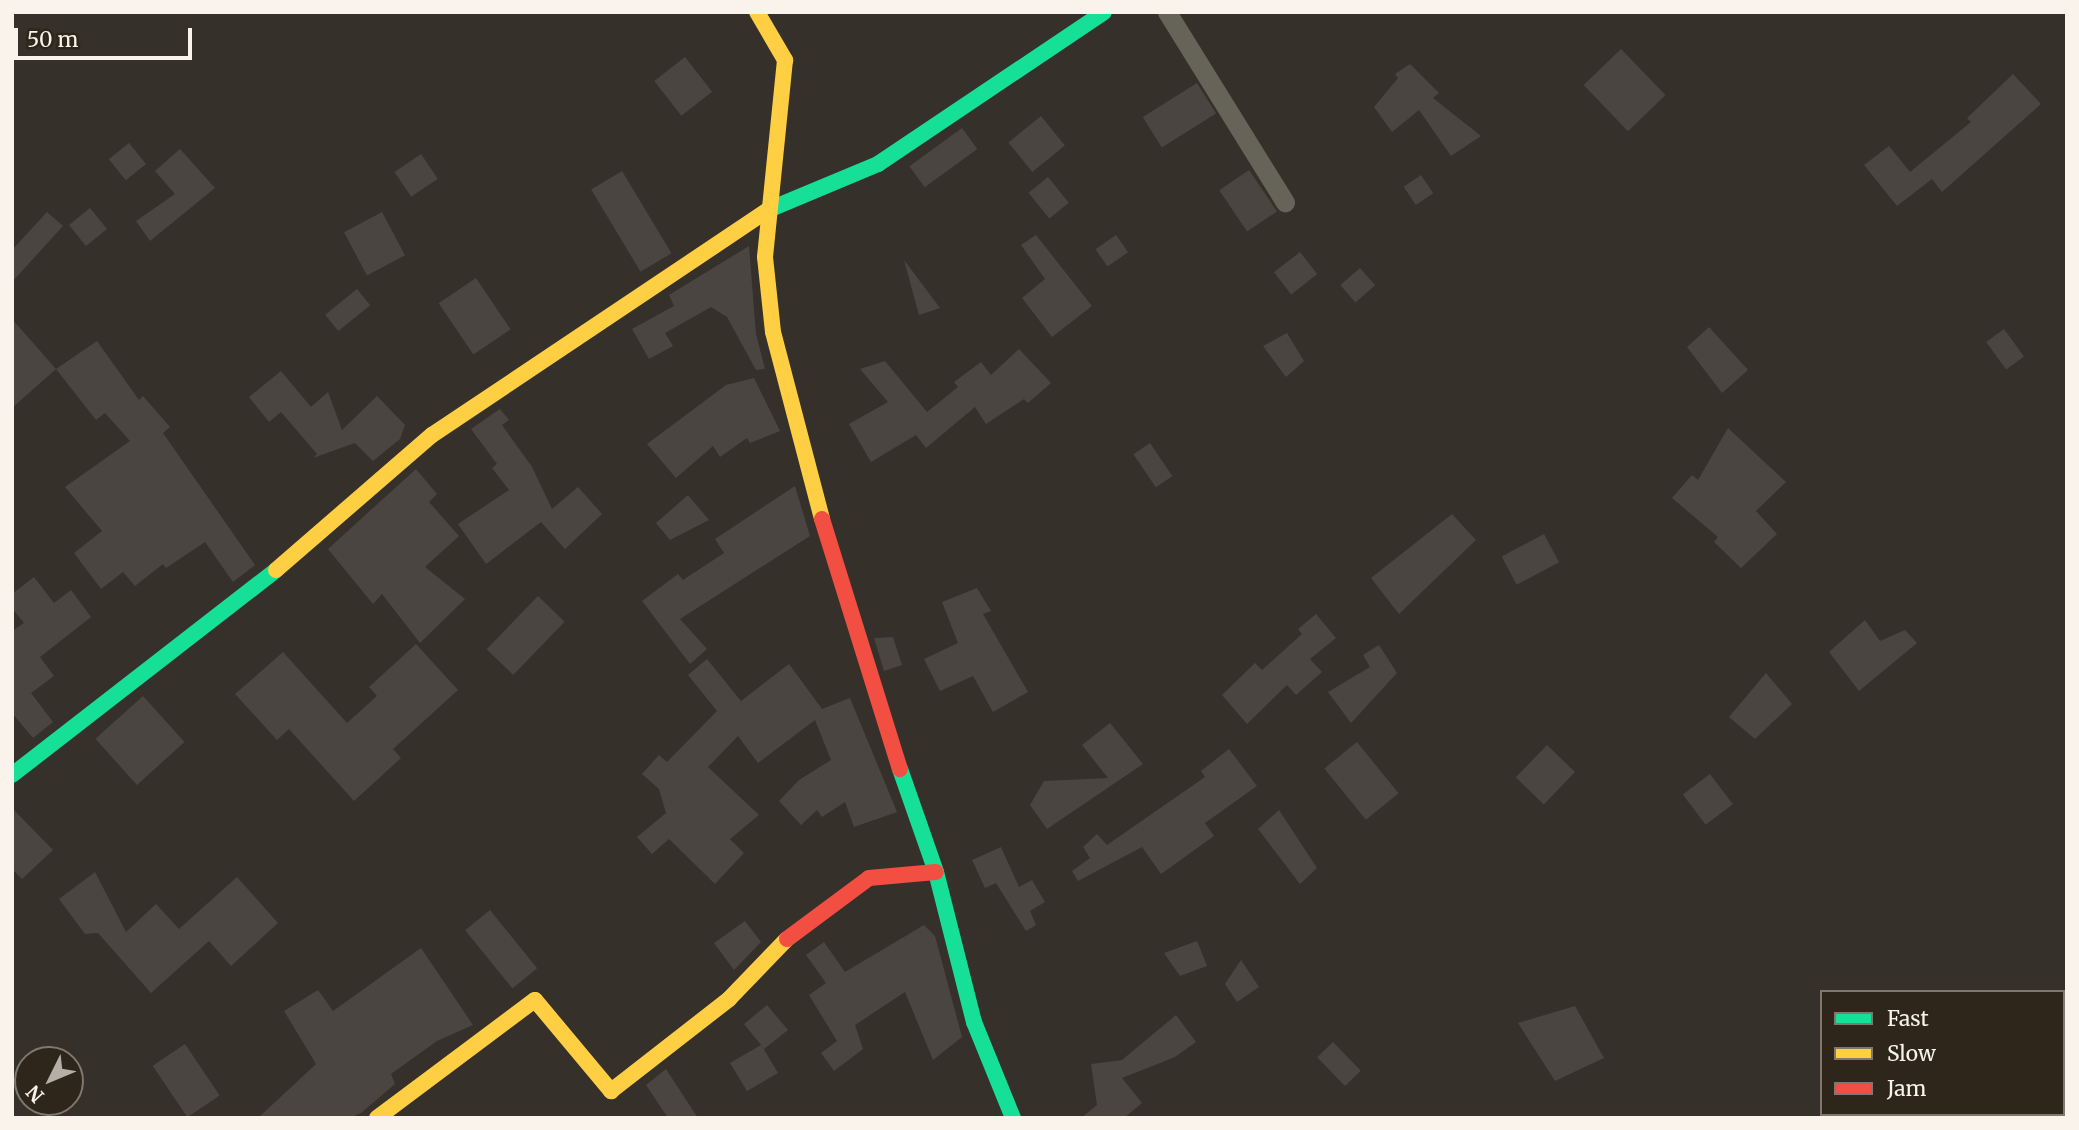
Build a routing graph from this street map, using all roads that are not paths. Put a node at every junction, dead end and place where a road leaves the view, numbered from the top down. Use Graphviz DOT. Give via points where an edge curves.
graph roads {
  1 [pos="757,12"];
  2 [pos="1104,12"];
  3 [pos="1167,12"];
  4 [pos="1285,202"];
  5 [pos="770,208"];
  6 [pos="12,775"];
  7 [pos="936,872"];
  8 [pos="377,1118"];
  9 [pos="1013,1118"];
  1 -- 5 [label="street" via="785,60"];
  2 -- 5 [label="street" via="878,164"];
  3 -- 4 [label="street"];
  5 -- 6 [label="street" via="741,232 682,266 432,435 379,477 314,540"];
  5 -- 7 [label="street" via="765,257 773,332 800,444 874,696"];
  7 -- 8 [label="street" via="869,878 795,931 729,999 611,1091 535,1000"];
  7 -- 9 [label="street" via="974,1022"];
}
